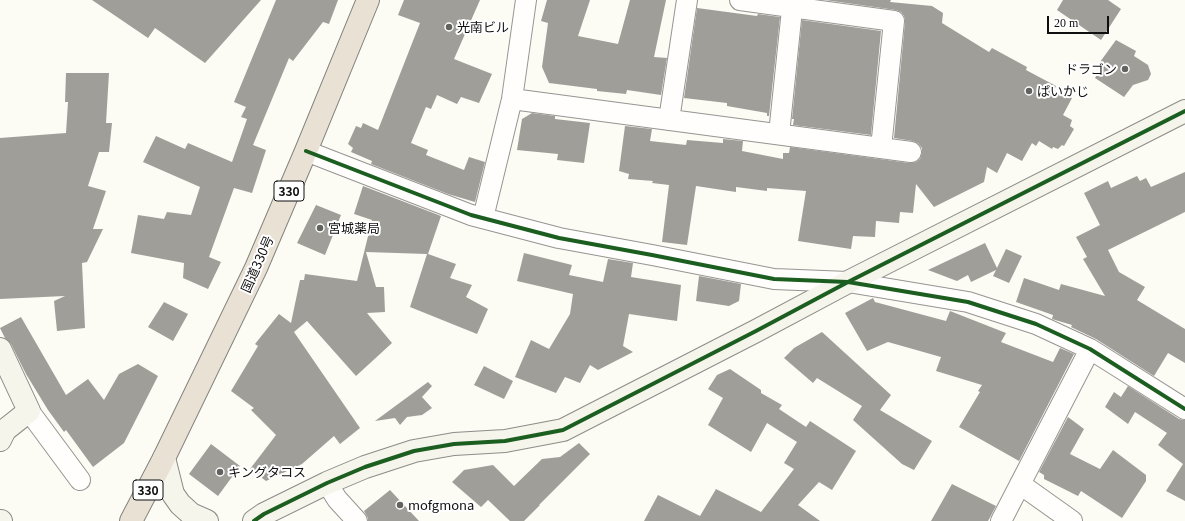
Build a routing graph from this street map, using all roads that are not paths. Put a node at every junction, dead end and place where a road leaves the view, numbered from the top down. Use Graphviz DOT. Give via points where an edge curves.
graph roads {
  1 [pos="368,0"];
  2 [pos="526,0"];
  3 [pos="687,0"];
  4 [pos="740,0"];
  5 [pos="793,4"];
  6 [pos="512,99"];
  7 [pos="1185,111"];
  8 [pos="669,120"];
  9 [pos="779,134"];
  10 [pos="881,148"];
  11 [pos="306,152"];
  12 [pos="911,152"];
  13 [pos="483,218"];
  14 [pos="848,282"];
  15 [pos="0,349"];
  16 [pos="1090,350"];
  17 [pos="1185,409"];
  18 [pos="30,411"];
  19 [pos="0,440"];
  20 [pos="164,458"];
  21 [pos="80,480"];
  22 [pos="328,483"];
  23 [pos="1020,484"];
  24 [pos="259,517"];
  25 [pos="131,521"];
  26 [pos="207,521"];
  27 [pos="242,521"];
  28 [pos="357,521"];
  29 [pos="1001,521"];
  30 [pos="1072,521"];
  1 -- 11 [label="highway, 国道330号 / 330"];
  2 -- 6 [label="street"];
  3 -- 8 [label="street"];
  4 -- 5 [label="street"];
  5 -- 9 [label="street"];
  5 -- 10 [label="street" via="894,21"];
  6 -- 8 [label="street"];
  6 -- 13 [label="street"];
  7 -- 14 [label="street"];
  8 -- 9 [label="street"];
  9 -- 10 [label="street"];
  10 -- 12 [label="street"];
  11 -- 13 [label="street"];
  11 -- 20 [label="highway, 国道330号 / 330" via="256,268"];
  13 -- 14 [label="street" via="558,238 774,279"];
  14 -- 16 [label="street" via="968,302 1036,324"];
  14 -- 22 [label="street" via="563,430 505,441 454,444 414,451 365,467"];
  15 -- 18 [label="street"];
  16 -- 17 [label="street"];
  16 -- 23 [label="street"];
  18 -- 19 [label="street" via="5,430"];
  18 -- 21 [label="street"];
  20 -- 25 [label="highway, 国道330号 / 330"];
  20 -- 26 [label="street" via="173,494 191,514"];
  22 -- 24 [label="street"];
  22 -- 28 [label="street" via="337,499"];
  23 -- 29 [label="street"];
  23 -- 30 [label="street"];
  24 -- 27 [label="street"];
}
